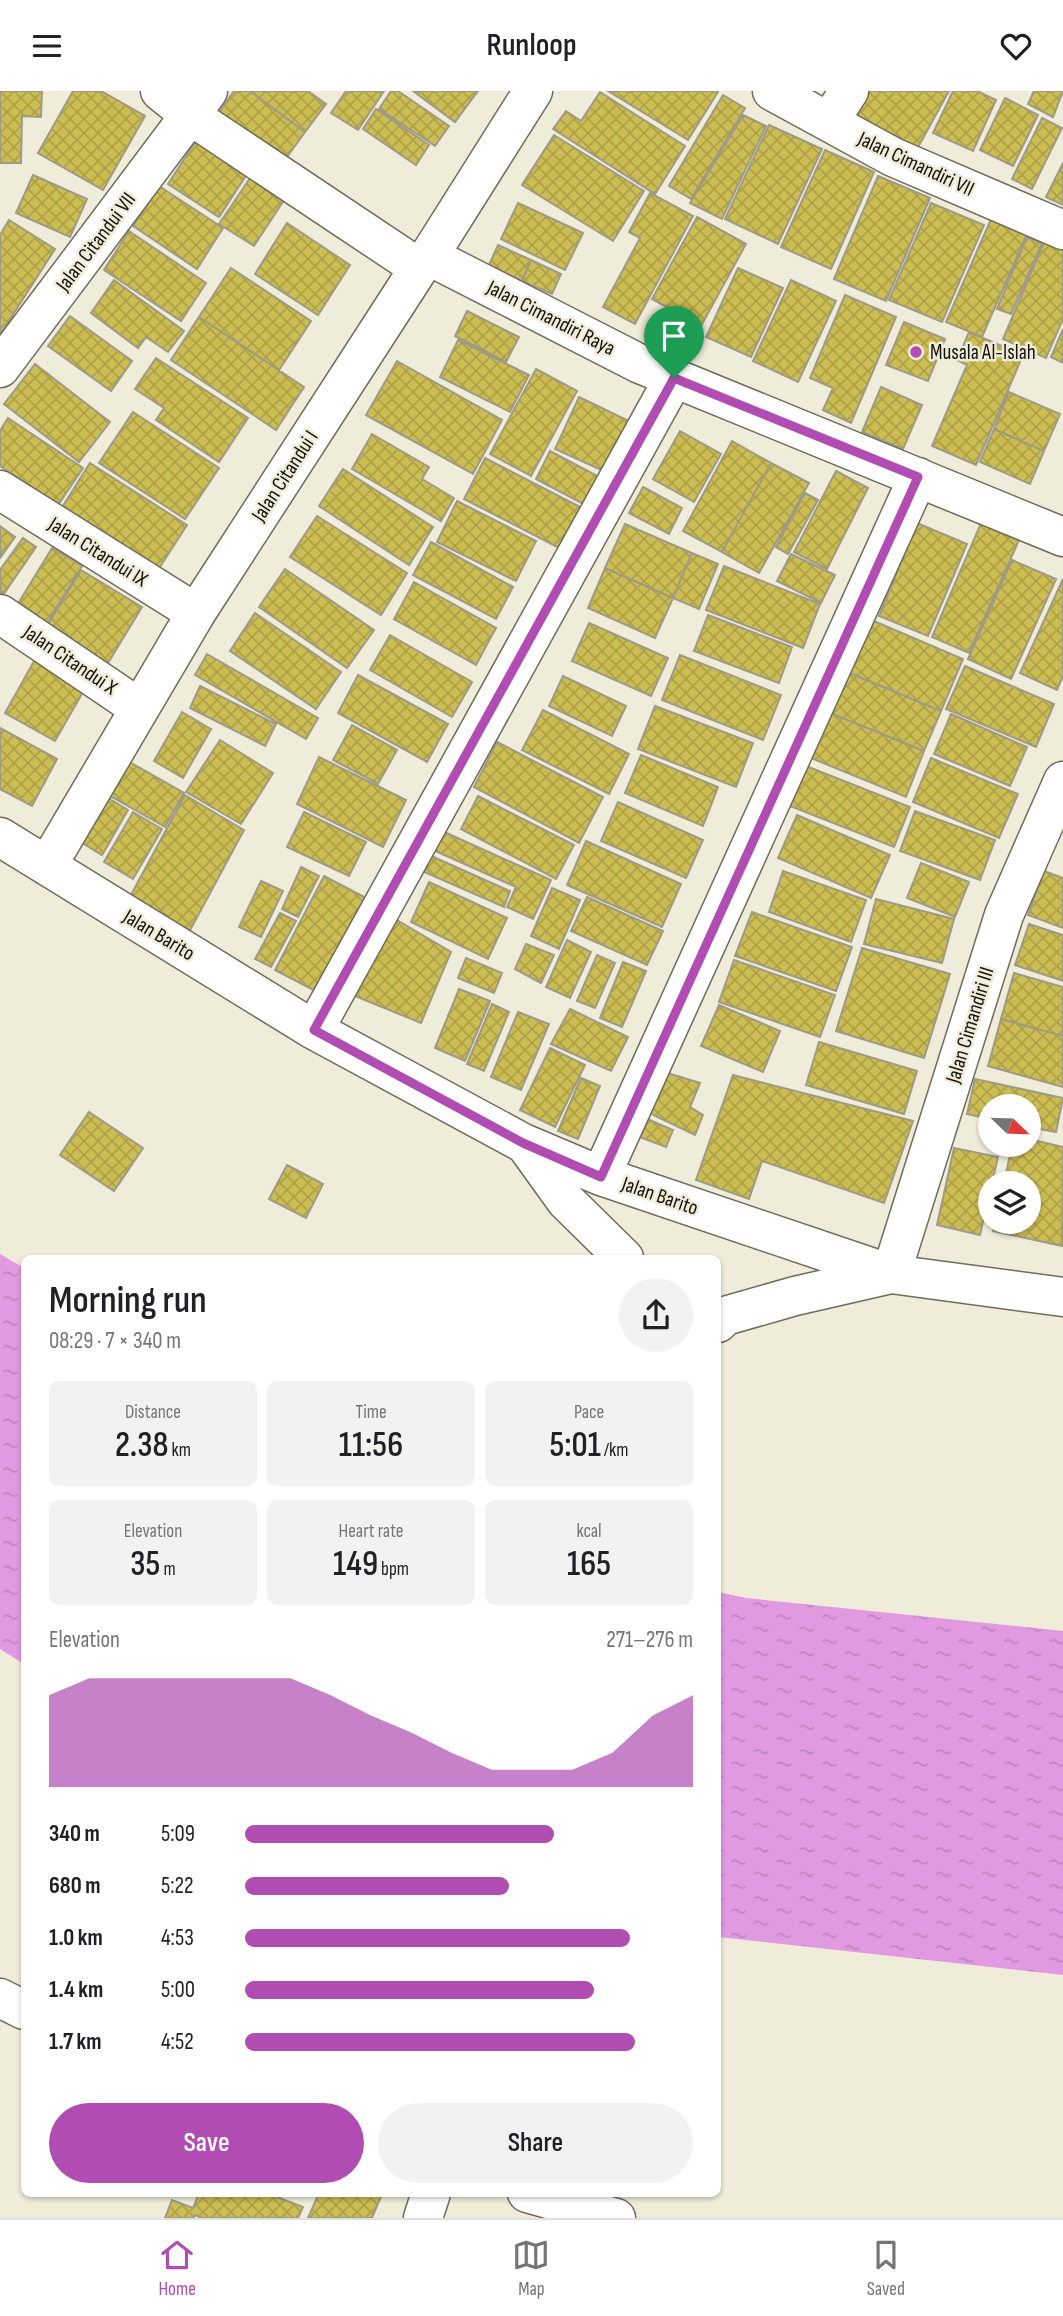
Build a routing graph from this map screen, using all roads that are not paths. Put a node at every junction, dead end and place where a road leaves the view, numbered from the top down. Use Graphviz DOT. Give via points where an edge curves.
graph roads {
  1 [pos="160,91"];
  2 [pos="533,91"];
  3 [pos="772,91"];
  4 [pos="200,104"];
  5 [pos="839,107"];
  6 [pos="1063,230"];
  7 [pos="424,262"];
  8 [pos="0,368"];
  9 [pos="674,378"];
  10 [pos="918,477"];
  11 [pos="0,491"];
  12 [pos="1063,537"];
  13 [pos="195,613"];
  14 [pos="0,614"];
  15 [pos="139,708"];
  16 [pos="1063,781"];
  17 [pos="0,838"];
  18 [pos="47,866"];
  19 [pos="314,1030"];
  20 [pos="523,1143"];
  21 [pos="601,1177"];
  22 [pos="621,1255"];
  23 [pos="891,1274"];
  24 [pos="1063,1297"];
  25 [pos="721,1320"];
  26 [pos="0,1998"];
  27 [pos="21,2008"];
  28 [pos="430,2197"];
  29 [pos="541,2197"];
  30 [pos="423,2218"];
  31 [pos="616,2218"];
  1 -- 4 [label="street, Jalan Cimandiri Raya"];
  2 -- 7 [label="street, Jalan Citandui I"];
  3 -- 5 [label="street, Jalan Cimandiri VII"];
  4 -- 7 [label="street, Jalan Cimandiri Raya"];
  4 -- 8 [label="street, Jalan Citandui VII"];
  5 -- 6 [label="street, Jalan Cimandiri VII" via="893,157"];
  7 -- 9 [label="street, Jalan Cimandiri Raya"];
  7 -- 13 [label="street, Jalan Citandui I"];
  9 -- 10 [label="street, Jalan Cimandiri Raya"];
  9 -- 19 [label="street"];
  10 -- 12 [label="street, Jalan Cimandiri Raya"];
  10 -- 21 [label="street"];
  11 -- 13 [label="street, Jalan Citandui IX"];
  13 -- 15 [label="street, Jalan Citandui I"];
  14 -- 15 [label="street, Jalan Citandui X"];
  15 -- 18 [label="street, Jalan Citandui I"];
  16 -- 23 [label="street, Jalan Cimandiri III" via="1004,915"];
  17 -- 18 [label="street, Jalan Barito"];
  18 -- 19 [label="street, Jalan Barito"];
  19 -- 20 [label="street, Jalan Barito"];
  20 -- 21 [label="street, Jalan Barito"];
  20 -- 22 [label="street" via="566,1201"];
  21 -- 23 [label="street, Jalan Barito"];
  23 -- 24 [label="street, Jalan Barito"];
  23 -- 25 [label="street" via="795,1296"];
  26 -- 27 [label="street"];
  28 -- 30 [label="street"];
  29 -- 31 [label="street"];
}
